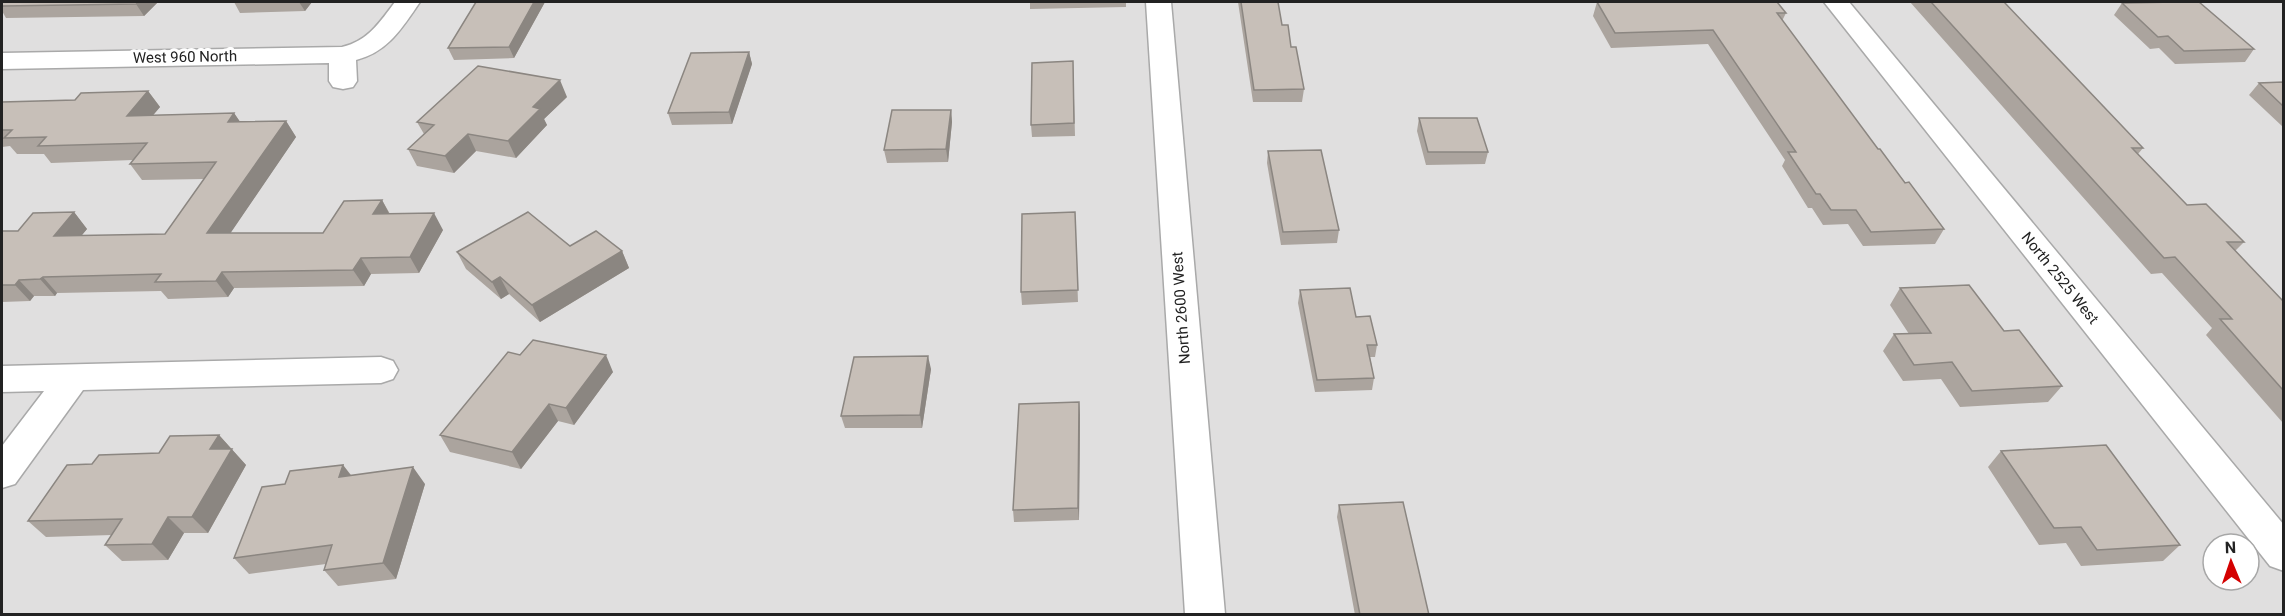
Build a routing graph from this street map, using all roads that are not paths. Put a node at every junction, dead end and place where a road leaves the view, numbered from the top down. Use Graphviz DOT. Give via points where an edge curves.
graph roads {
  1 [pos="407,2"];
  2 [pos="1158,2"];
  3 [pos="1836,2"];
  4 [pos="342,55"];
  5 [pos="2,61"];
  6 [pos="343,81"];
  7 [pos="381,370"];
  8 [pos="74,377"];
  9 [pos="2,379"];
  10 [pos="2,473"];
  11 [pos="2283,554"];
  12 [pos="1205,615"];
  1 -- 4 [label="street, West 960 North" via="371,47"];
  2 -- 12 [label="street, North 2600 West"];
  3 -- 11 [label="street, North 2525 West"];
  4 -- 5 [label="street, West 960 North"];
  4 -- 6 [label="street"];
  7 -- 8 [label="street"];
  8 -- 9 [label="street"];
  8 -- 10 [label="street"];
}
